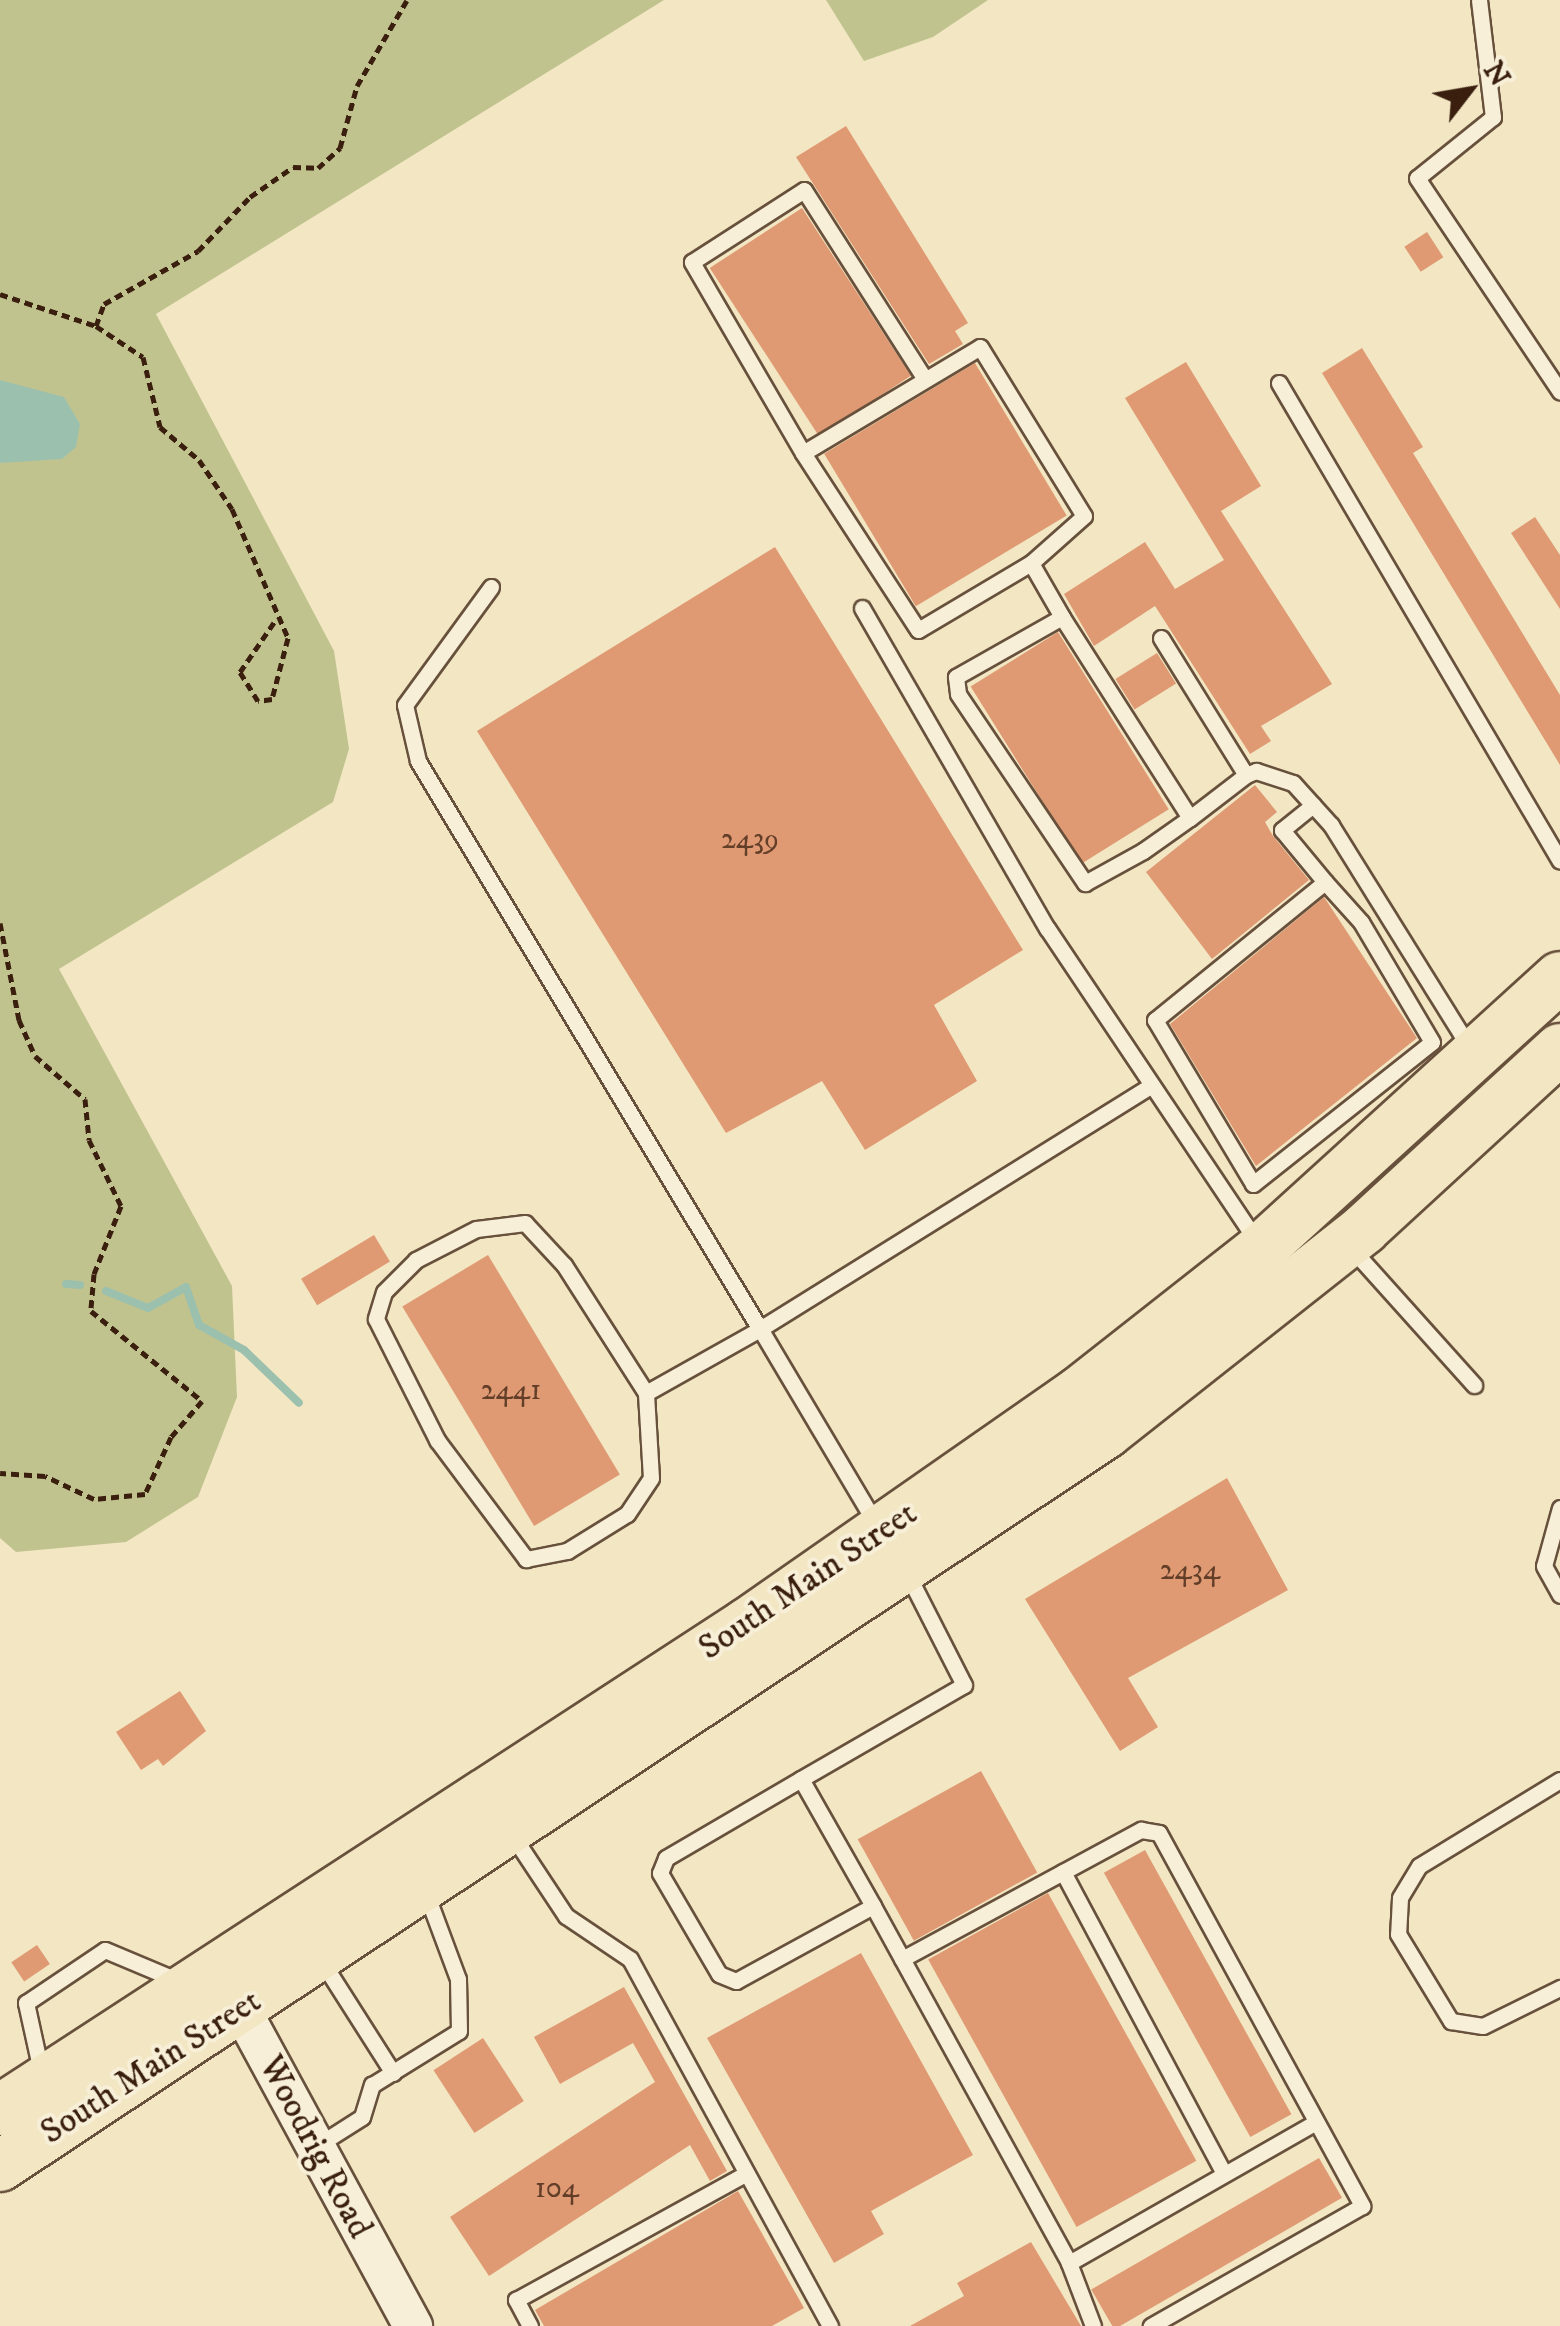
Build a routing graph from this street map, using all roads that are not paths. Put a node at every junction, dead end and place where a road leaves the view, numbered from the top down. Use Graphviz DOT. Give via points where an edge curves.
graph roads {
  1 [pos="1479,0"];
  2 [pos="924,379"];
  3 [pos="1279,383"];
  4 [pos="1560,392"];
  5 [pos="803,453"];
  6 [pos="1031,563"];
  7 [pos="491,587"];
  8 [pos="862,608"];
  9 [pos="1062,617"];
  10 [pos="1160,638"];
  11 [pos="1246,775"];
  12 [pos="1313,805"];
  13 [pos="1190,818"];
  14 [pos="1560,860"];
  15 [pos="1325,882"];
  16 [pos="1560,976"];
  17 [pos="1560,1049"];
  18 [pos="1476,1057"];
  19 [pos="1150,1086"];
  20 [pos="1346,1242"];
  21 [pos="1276,1269"];
  22 [pos="760,1328"];
  23 [pos="1474,1385"];
  24 [pos="646,1393"];
  25 [pos="1560,1508"];
  26 [pos="893,1552"];
  27 [pos="1560,1594"];
  28 [pos="801,1779"];
  29 [pos="1560,1780"];
  30 [pos="510,1832"];
  31 [pos="1063,1872"];
  32 [pos="424,1889"];
  33 [pos="873,1906"];
  34 [pos="319,1957"];
  35 [pos="902,1959"];
  36 [pos="237,1971"];
  37 [pos="1560,1988"];
  38 [pos="392,2072"];
  39 [pos="43,2082"];
  40 [pos="0,2110"];
  41 [pos="1316,2122"];
  42 [pos="316,2147"];
  43 [pos="0,2166"];
  44 [pos="1224,2172"];
  45 [pos="745,2174"];
  46 [pos="1068,2263"];
  47 [pos="413,2326"];
  48 [pos="530,2326"];
  49 [pos="830,2326"];
  50 [pos="1093,2326"];
  51 [pos="1151,2326"];
  1 -- 4 [label="lane" via="1493,117 1417,178"];
  2 -- 5 [label="lane"];
  2 -- 5 [label="lane" via="804,190 692,262"];
  2 -- 6 [label="lane" via="980,346 1074,489 1084,516 1078,530"];
  3 -- 14 [label="lane"];
  5 -- 6 [label="lane" via="918,630"];
  6 -- 9 [label="lane"];
  7 -- 22 [label="lane" via="406,705 418,761"];
  8 -- 19 [label="lane"];
  9 -- 13 [label="lane"];
  9 -- 13 [label="lane" via="956,676 958,694 1085,883"];
  10 -- 11 [label="lane"];
  11 -- 12 [label="lane" via="1274,772"];
  11 -- 13 [label="lane"];
  12 -- 15 [label="lane" via="1282,830"];
  12 -- 18 [label="lane"];
  15 -- 15 [label="lane" via="1155,1020 1253,1184 1432,1042 1360,922"];
  16 -- 18 [label="highway, South Main Street"];
  17 -- 20 [label="highway, South Main Street"];
  18 -- 21 [label="highway, South Main Street"];
  19 -- 21 [label="lane"];
  19 -- 22 [label="lane"];
  20 -- 21 [label="highway, South Main Street"];
  20 -- 23 [label="lane"];
  21 -- 26 [label="highway, South Main Street"];
  22 -- 24 [label="lane"];
  22 -- 26 [label="lane"];
  24 -- 24 [label="lane" via="564,1264 525,1223 476,1230 416,1260 384,1292 376,1319 437,1440 526,1559 567,1551 626,1514 651,1478"];
  25 -- 27 [label="lane" via="1544,1566"];
  26 -- 28 [label="lane" via="964,1685"];
  26 -- 30 [label="highway, South Main Street"];
  26 -- 36 [label="highway, South Main Street"];
  28 -- 33 [label="lane"];
  28 -- 33 [label="lane" via="666,1858 660,1872 719,1974 736,1980"];
  29 -- 37 [label="lane" via="1419,1866 1400,1898 1398,1934 1452,2021 1483,2026"];
  30 -- 32 [label="highway, South Main Street"];
  30 -- 45 [label="lane" via="566,1916 630,1959"];
  31 -- 35 [label="lane"];
  31 -- 41 [label="lane" via="1141,1830 1159,1833"];
  31 -- 44 [label="lane"];
  32 -- 34 [label="highway, South Main Street"];
  32 -- 38 [label="lane" via="458,1979 459,2031"];
  33 -- 35 [label="lane"];
  34 -- 36 [label="highway, South Main Street"];
  34 -- 38 [label="lane"];
  35 -- 46 [label="lane"];
  36 -- 39 [label="highway, South Main Street"];
  36 -- 39 [label="lane" via="106,1950 26,2004"];
  36 -- 42 [label="street, Woodrig Road"];
  36 -- 43 [label="highway, South Main Street"];
  38 -- 42 [label="lane" via="372,2085 362,2117"];
  39 -- 40 [label="highway, South Main Street"];
  41 -- 44 [label="lane"];
  41 -- 51 [label="lane" via="1362,2206"];
  42 -- 47 [label="street, Woodrig Road"];
  44 -- 46 [label="lane"];
  45 -- 48 [label="lane" via="516,2300"];
  45 -- 49 [label="lane"];
  46 -- 50 [label="lane"];
}
